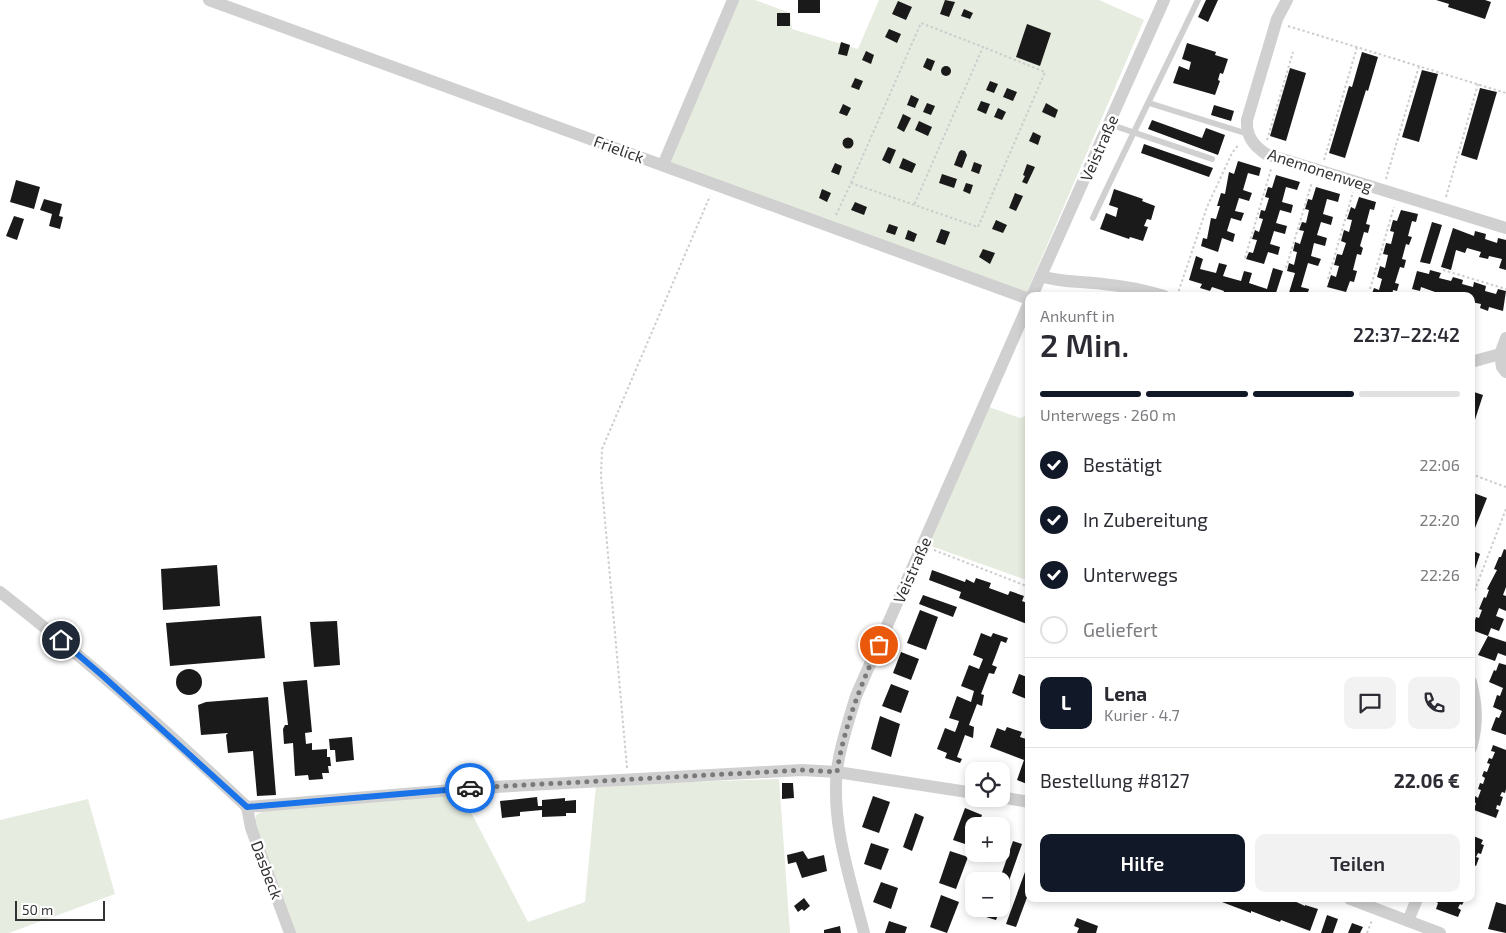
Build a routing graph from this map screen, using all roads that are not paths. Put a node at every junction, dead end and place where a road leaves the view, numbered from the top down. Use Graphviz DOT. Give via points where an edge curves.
graph roads {
  1 [pos="208,0"];
  2 [pos="733,0"];
  3 [pos="1164,0"];
  4 [pos="1198,0"];
  5 [pos="1287,0"];
  6 [pos="1149,103"];
  7 [pos="1109,124"];
  8 [pos="1132,132"];
  9 [pos="1248,135"];
  10 [pos="1212,159"];
  11 [pos="663,165"];
  12 [pos="1093,218"];
  13 [pos="1506,228"];
  14 [pos="1041,276"];
  15 [pos="1034,292"];
  16 [pos="1147,292"];
  17 [pos="1025,298"];
  18 [pos="1025,312"];
  19 [pos="1506,338"];
  20 [pos="1500,354"];
  21 [pos="1475,361"];
  22 [pos="1506,372"];
  23 [pos="0,592"];
  24 [pos="1475,699"];
  25 [pos="1475,732"];
  26 [pos="837,772"];
  27 [pos="965,792"];
  28 [pos="1010,799"];
  29 [pos="1025,801"];
  30 [pos="247,807"];
  31 [pos="1358,902"];
  32 [pos="1415,902"];
  33 [pos="1408,921"];
  34 [pos="290,933"];
  35 [pos="864,933"];
  36 [pos="1440,933"];
  1 -- 11 [label="street, Frielick"];
  2 -- 11 [label="street"];
  3 -- 7 [label="street, Veistraße"];
  4 -- 6 [label="lane"];
  5 -- 9 [label="street" via="1276,23 1247,120"];
  6 -- 8 [label="lane"];
  6 -- 9 [label="lane"];
  7 -- 8 [label="lane"];
  7 -- 14 [label="street, Veistraße"];
  8 -- 10 [label="lane"];
  8 -- 12 [label="lane"];
  9 -- 13 [label="street, Anemonenweg" via="1269,155"];
  11 -- 17 [label="street, Frielick"];
  14 -- 15 [label="street, Veistraße"];
  14 -- 16 [label="street" via="1058,282 1102,284"];
  18 -- 26 [label="street, Veistraße" via="856,696"];
  19 -- 20 [label="street"];
  20 -- 21 [label="street"];
  20 -- 22 [label="street"];
  23 -- 30 [label="street" via="104,677"];
  24 -- 25 [label="street"];
  26 -- 27 [label="street"];
  26 -- 30 [label="street" via="794,770 476,788"];
  26 -- 35 [label="street, Veistraße" via="836,812"];
  28 -- 29 [label="street"];
  30 -- 34 [label="street, Dasbeck" via="251,828"];
  31 -- 33 [label="street"];
  32 -- 33 [label="street"];
  33 -- 36 [label="street"];
}
